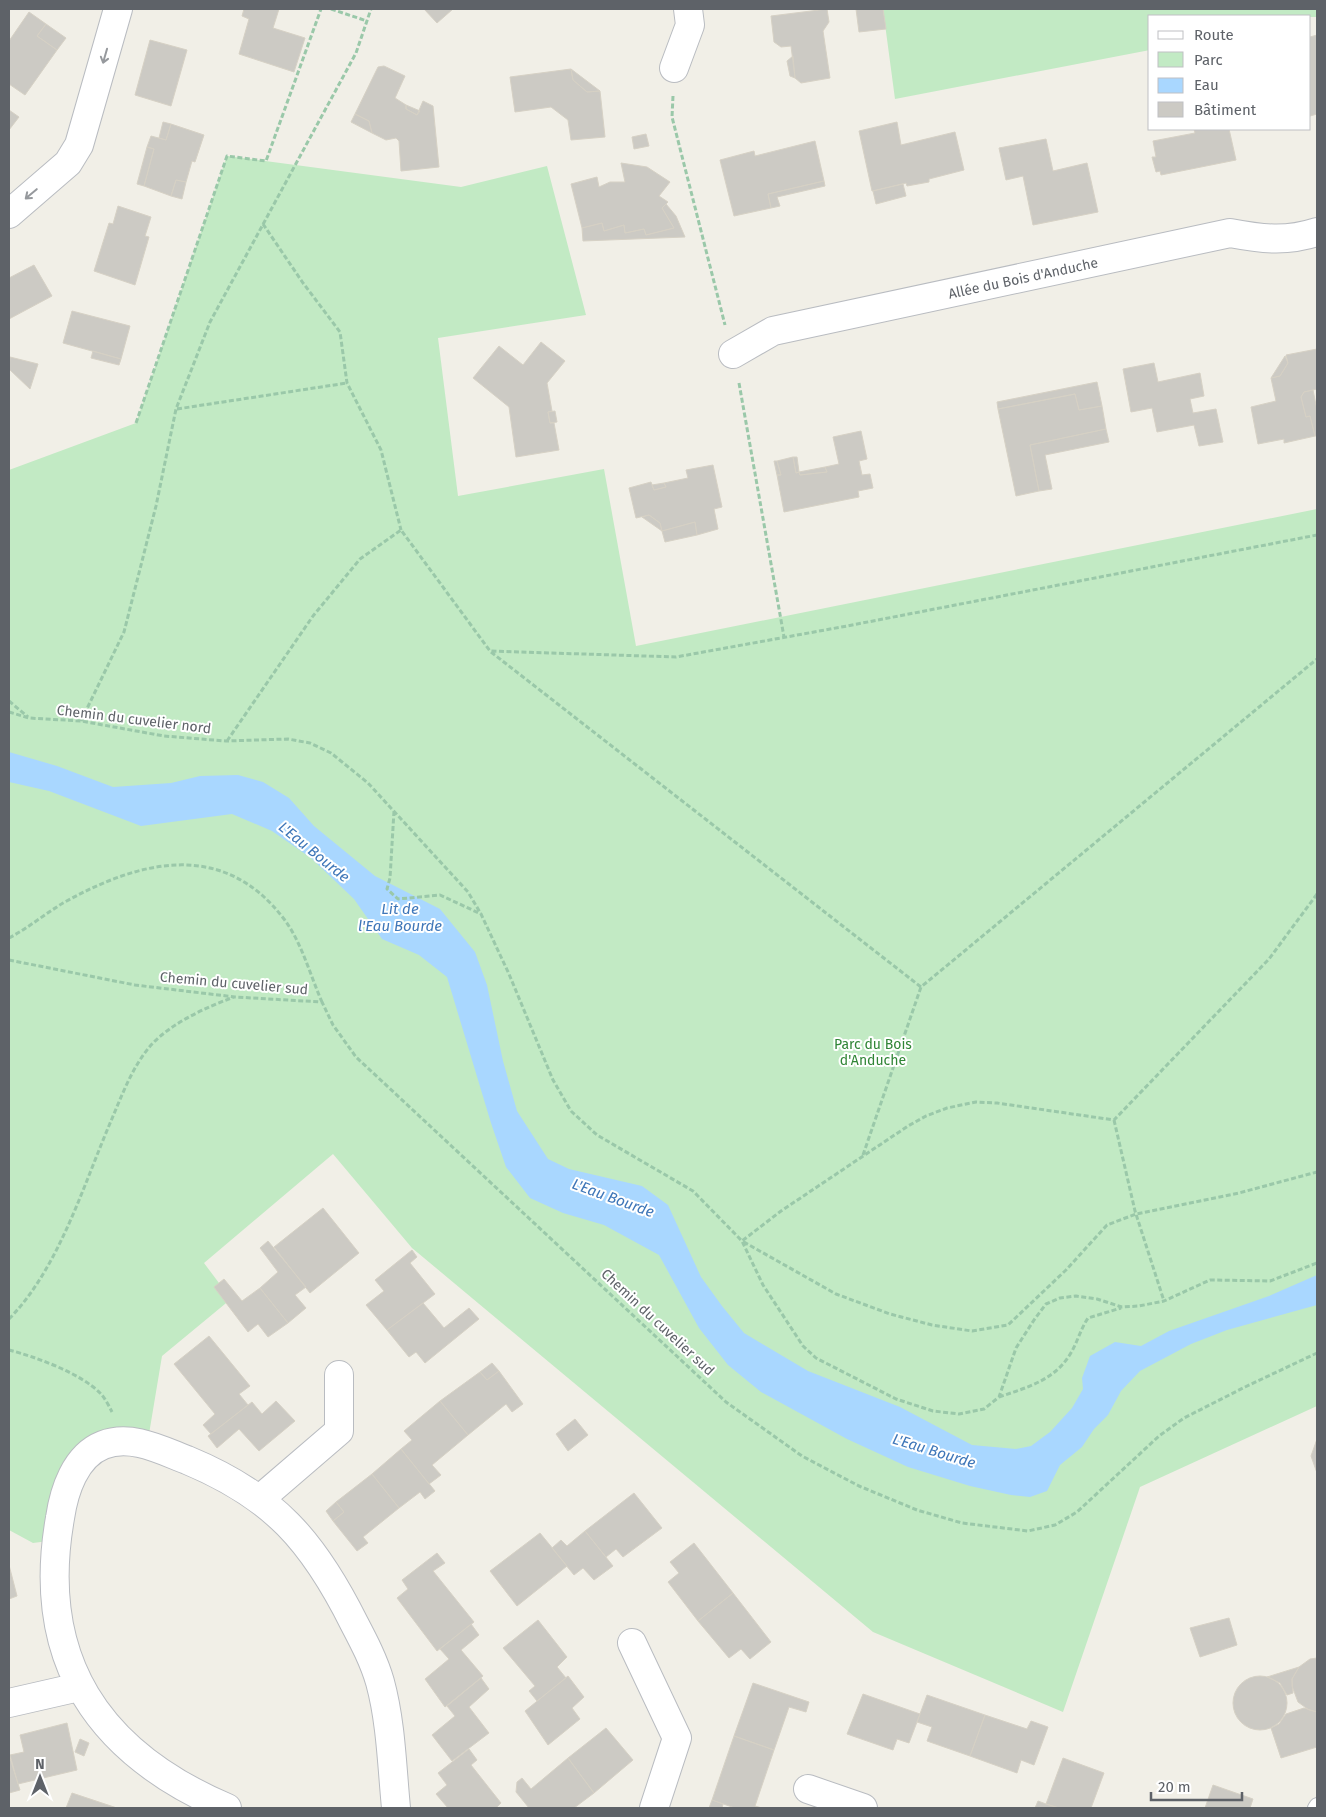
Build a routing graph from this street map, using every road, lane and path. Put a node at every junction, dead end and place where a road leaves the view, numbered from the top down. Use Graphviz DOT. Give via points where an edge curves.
graph roads {
  1 [pos="118,9"];
  2 [pos="321,9"];
  3 [pos="331,9"];
  4 [pos="371,9"];
  5 [pos="688,9"];
  6 [pos="367,21"];
  7 [pos="674,68"];
  8 [pos="9,214"];
  9 [pos="263,224"];
  10 [pos="1317,232"];
  11 [pos="733,354"];
  12 [pos="347,383"];
  13 [pos="176,409"];
  14 [pos="136,423"];
  15 [pos="402,530"];
  16 [pos="1317,535"];
  17 [pos="784,638"];
  18 [pos="490,651"];
  19 [pos="1317,659"];
  20 [pos="9,701"];
  21 [pos="9,712"];
  22 [pos="29,718"];
  23 [pos="81,721"];
  24 [pos="226,741"];
  25 [pos="394,810"];
  26 [pos="1317,894"];
  27 [pos="481,914"];
  28 [pos="9,938"];
  29 [pos="9,960"];
  30 [pos="920,987"];
  31 [pos="235,997"];
  32 [pos="322,1002"];
  33 [pos="1114,1120"];
  34 [pos="863,1156"];
  35 [pos="1317,1172"];
  36 [pos="1136,1214"];
  37 [pos="742,1241"];
  38 [pos="1317,1263"];
  39 [pos="1164,1301"];
  40 [pos="1124,1307"];
  41 [pos="9,1319"];
  42 [pos="9,1350"];
  43 [pos="1317,1353"];
  44 [pos="339,1375"];
  45 [pos="999,1397"];
  46 [pos="125,1440"];
  47 [pos="260,1499"];
  48 [pos="632,1643"];
  49 [pos="79,1687"];
  50 [pos="9,1702"];
  51 [pos="808,1788"];
  52 [pos="1317,1804"];
  53 [pos="227,1808"];
  54 [pos="396,1808"];
  55 [pos="654,1808"];
  56 [pos="863,1808"];
  57 [pos="1315,1808"];
  1 -- 8 [label="street, one-way" via="79,145 68,163"];
  2 -- 14 [label="path" via="266,161 227,156"];
  3 -- 6 [label="path"];
  4 -- 6 [label="path"];
  5 -- 7 [label="street" via="690,25"];
  6 -- 9 [label="path" via="356,52"];
  7 -- 11 [label="path" via="672,117"];
  9 -- 12 [label="path" via="340,332"];
  9 -- 13 [label="path" via="210,322"];
  10 -- 11 [label="street, Allée du Bois d'Anduche" via="1295,239 1263,239 1230,233 773,331"];
  11 -- 17 [label="path"];
  12 -- 13 [label="path"];
  12 -- 15 [label="path" via="381,450"];
  13 -- 23 [label="path" via="156,506 124,632"];
  15 -- 18 [label="path"];
  15 -- 24 [label="path" via="354,566 313,616"];
  16 -- 17 [label="path"];
  17 -- 18 [label="path" via="676,656"];
  18 -- 30 [label="path"];
  19 -- 30 [label="path"];
  20 -- 22 [label="path"];
  21 -- 22 [label="path, Chemin du cuvelier nord"];
  22 -- 23 [label="path, Chemin du cuvelier nord"];
  23 -- 24 [label="path, Chemin du cuvelier nord" via="164,736"];
  24 -- 25 [label="path, Chemin du cuvelier nord" via="288,739 310,743 331,753 368,782"];
  25 -- 27 [label="path, Chemin du cuvelier nord" via="468,892"];
  25 -- 27 [label="path" via="387,889 398,899 440,895"];
  26 -- 33 [label="path" via="1269,958"];
  27 -- 37 [label="path, Chemin du cuvelier nord" via="553,1080 570,1110 597,1135 693,1191"];
  28 -- 32 [label="path" via="32,926 61,904 98,885 130,872 191,863 239,879 263,895 285,920 299,945"];
  29 -- 31 [label="path, Chemin du cuvelier sud" via="136,984"];
  30 -- 34 [label="path"];
  31 -- 32 [label="path, Chemin du cuvelier sud"];
  31 -- 41 [label="path" via="205,1008 152,1044 128,1082 49,1263 26,1301"];
  32 -- 43 [label="path, Chemin du cuvelier sud" via="333,1025 356,1058 726,1402 802,1456 860,1486 917,1510 962,1523 1028,1531 1055,1525 1077,1512 1144,1447 1184,1418"];
  33 -- 34 [label="path" via="976,1102 926,1116"];
  33 -- 36 [label="path"];
  34 -- 37 [label="path"];
  35 -- 36 [label="path" via="1238,1193"];
  36 -- 37 [label="path" via="1107,1225 1066,1270 1008,1325 972,1331 890,1314 836,1294"];
  36 -- 39 [label="path"];
  37 -- 45 [label="path" via="763,1285 803,1346 816,1358 896,1399 932,1411 959,1414 984,1409"];
  38 -- 39 [label="path" via="1270,1282 1210,1280"];
  39 -- 40 [label="path"];
  40 -- 45 [label="path" via="1088,1318 1069,1356 1051,1375 1038,1384"];
  40 -- 45 [label="path" via="1076,1296 1046,1304 1016,1348"];
  42 -- 46 [label="path" via="28,1355 84,1381 100,1393"];
  44 -- 47 [label="street" via="339,1431"];
  46 -- 47 [label="street" via="162,1450 201,1466"];
  46 -- 49 [label="street" via="102,1445 83,1458 63,1500 53,1581 60,1627"];
  47 -- 54 [label="street" via="294,1529 322,1563 369,1652 386,1710"];
  48 -- 55 [label="street" via="677,1738"];
  49 -- 50 [label="street"];
  49 -- 53 [label="street" via="103,1722 145,1760 186,1788"];
  51 -- 56 [label="street"];
  52 -- 57 [label="lane"];
}
